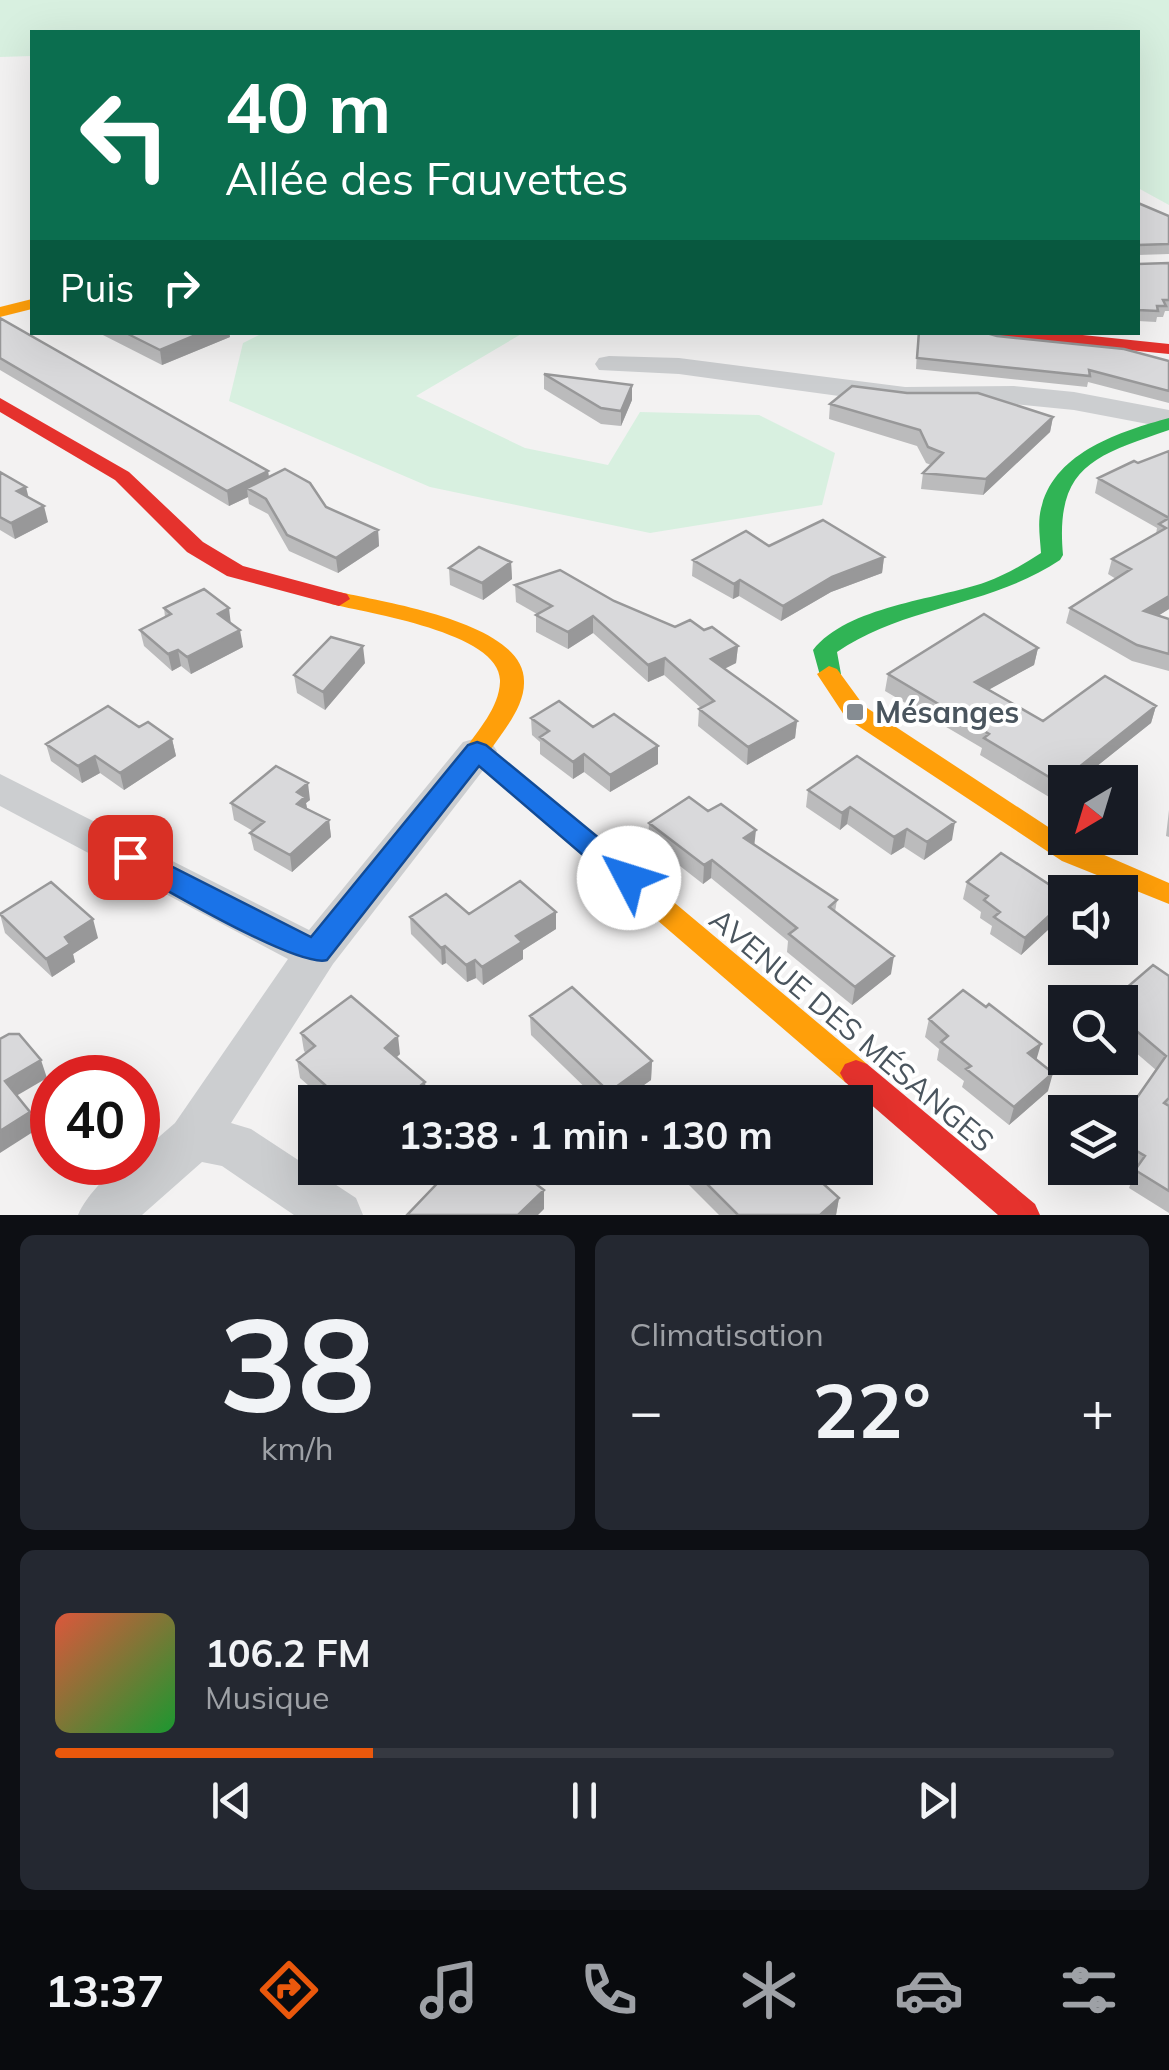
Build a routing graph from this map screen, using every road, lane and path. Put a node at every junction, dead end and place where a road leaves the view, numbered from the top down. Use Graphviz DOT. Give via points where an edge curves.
graph roads {
  1 [pos="30,304"];
  2 [pos="0,312"];
  3 [pos="1024,335"];
  4 [pos="1169,352"];
  5 [pos="609,364"];
  6 [pos="0,404"];
  7 [pos="1169,422"];
  8 [pos="477,751"];
  9 [pos="0,788"];
  10 [pos="1169,894"];
  11 [pos="317,952"];
  12 [pos="193,1139"];
  13 [pos="104,1215"];
  14 [pos="337,1215"];
  15 [pos="1023,1215"];
  1 -- 2 [label="street"];
  3 -- 4 [label="street"];
  5 -- 7 [label="street" via="679,366 905,396 1034,397"];
  6 -- 8 [label="street" via="122,476 214,562 501,648 514,666 513,690"];
  7 -- 10 [label="street" via="1100,454 1063,482 1052,503 1052,555 1037,572 871,618 840,633 825,650 826,674 856,712 1072,854"];
  8 -- 11 [label="street"];
  8 -- 15 [label="street, AVENUE DES MÉSANGES"];
  9 -- 11 [label="street"];
  11 -- 12 [label="street"];
  12 -- 13 [label="street"];
  12 -- 14 [label="street" via="234,1145"];
}
